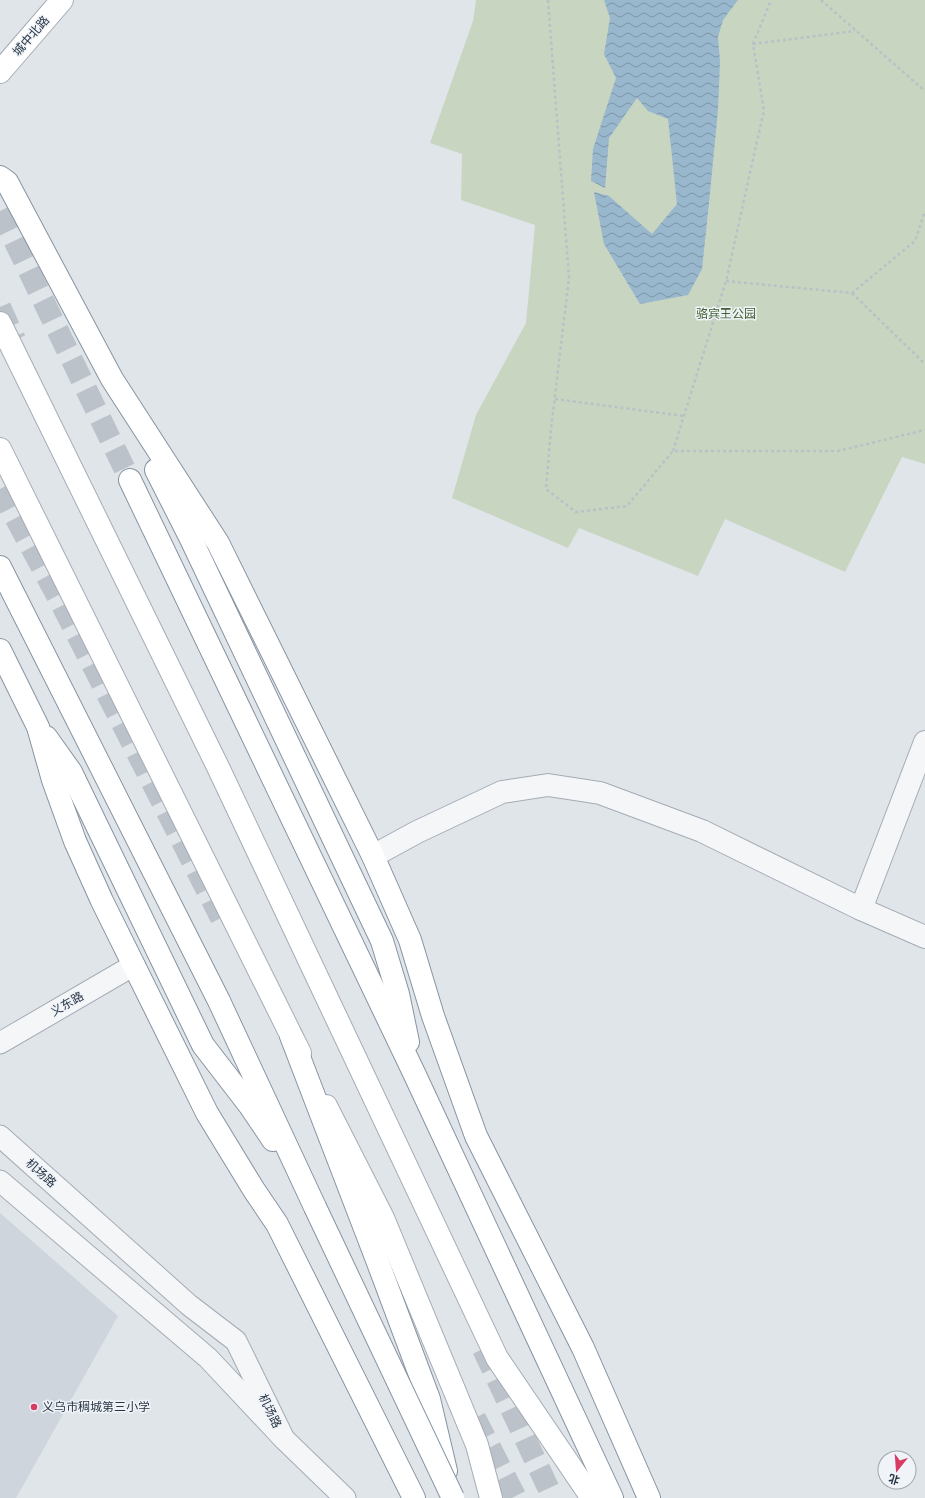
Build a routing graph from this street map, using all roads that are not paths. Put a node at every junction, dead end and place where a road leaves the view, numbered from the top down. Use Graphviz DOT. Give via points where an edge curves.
graph roads {
  1 [pos="62,0"];
  2 [pos="0,72"];
  3 [pos="0,177"];
  4 [pos="0,323"];
  5 [pos="112,379"];
  6 [pos="0,449"];
  7 [pos="130,480"];
  8 [pos="0,567"];
  9 [pos="0,650"];
  10 [pos="38,727"];
  11 [pos="925,742"];
  12 [pos="373,856"];
  13 [pos="861,909"];
  14 [pos="925,938"];
  15 [pos="134,965"];
  16 [pos="291,1036"];
  17 [pos="0,1043"];
  18 [pos="414,1073"];
  19 [pos="0,1136"];
  20 [pos="0,1180"];
  21 [pos="313,1201"];
  22 [pos="284,1439"];
  23 [pos="345,1498"];
  24 [pos="414,1498"];
  25 [pos="452,1498"];
  26 [pos="491,1498"];
  27 [pos="592,1498"];
  28 [pos="612,1498"];
  29 [pos="649,1498"];
  1 -- 2 [label="main road, 城中北路"];
  3 -- 5 [label="main road" via="7,182"];
  4 -- 27 [label="main road" via="217,766 498,1358"];
  5 -- 12 [label="main road" via="218,543"];
  5 -- 18 [label="main road" via="382,941 398,994"];
  6 -- 16 [label="main road"];
  7 -- 18 [label="main road"];
  8 -- 21 [label="main road" via="219,1001"];
  9 -- 10 [label="main road"];
  10 -- 15 [label="main road" via="53,780 75,841"];
  10 -- 21 [label="main road" via="71,772 203,1046 250,1106"];
  11 -- 13 [label="street"];
  12 -- 13 [label="street" via="502,792 548,785 600,793 702,831"];
  12 -- 29 [label="main road" via="410,940 433,1016 476,1136 583,1348"];
  13 -- 14 [label="street"];
  15 -- 17 [label="street, 义东路"];
  15 -- 24 [label="main road" via="207,1113 277,1224"];
  16 -- 25 [label="main road" via="429,1399"];
  16 -- 26 [label="main road" via="383,1218 477,1445"];
  18 -- 28 [label="main road"];
  19 -- 22 [label="street, 机场路" via="189,1305 236,1341"];
  20 -- 22 [label="street, 机场路" via="208,1358"];
  21 -- 25 [label="main road, bridge"];
  22 -- 23 [label="street"];
}
